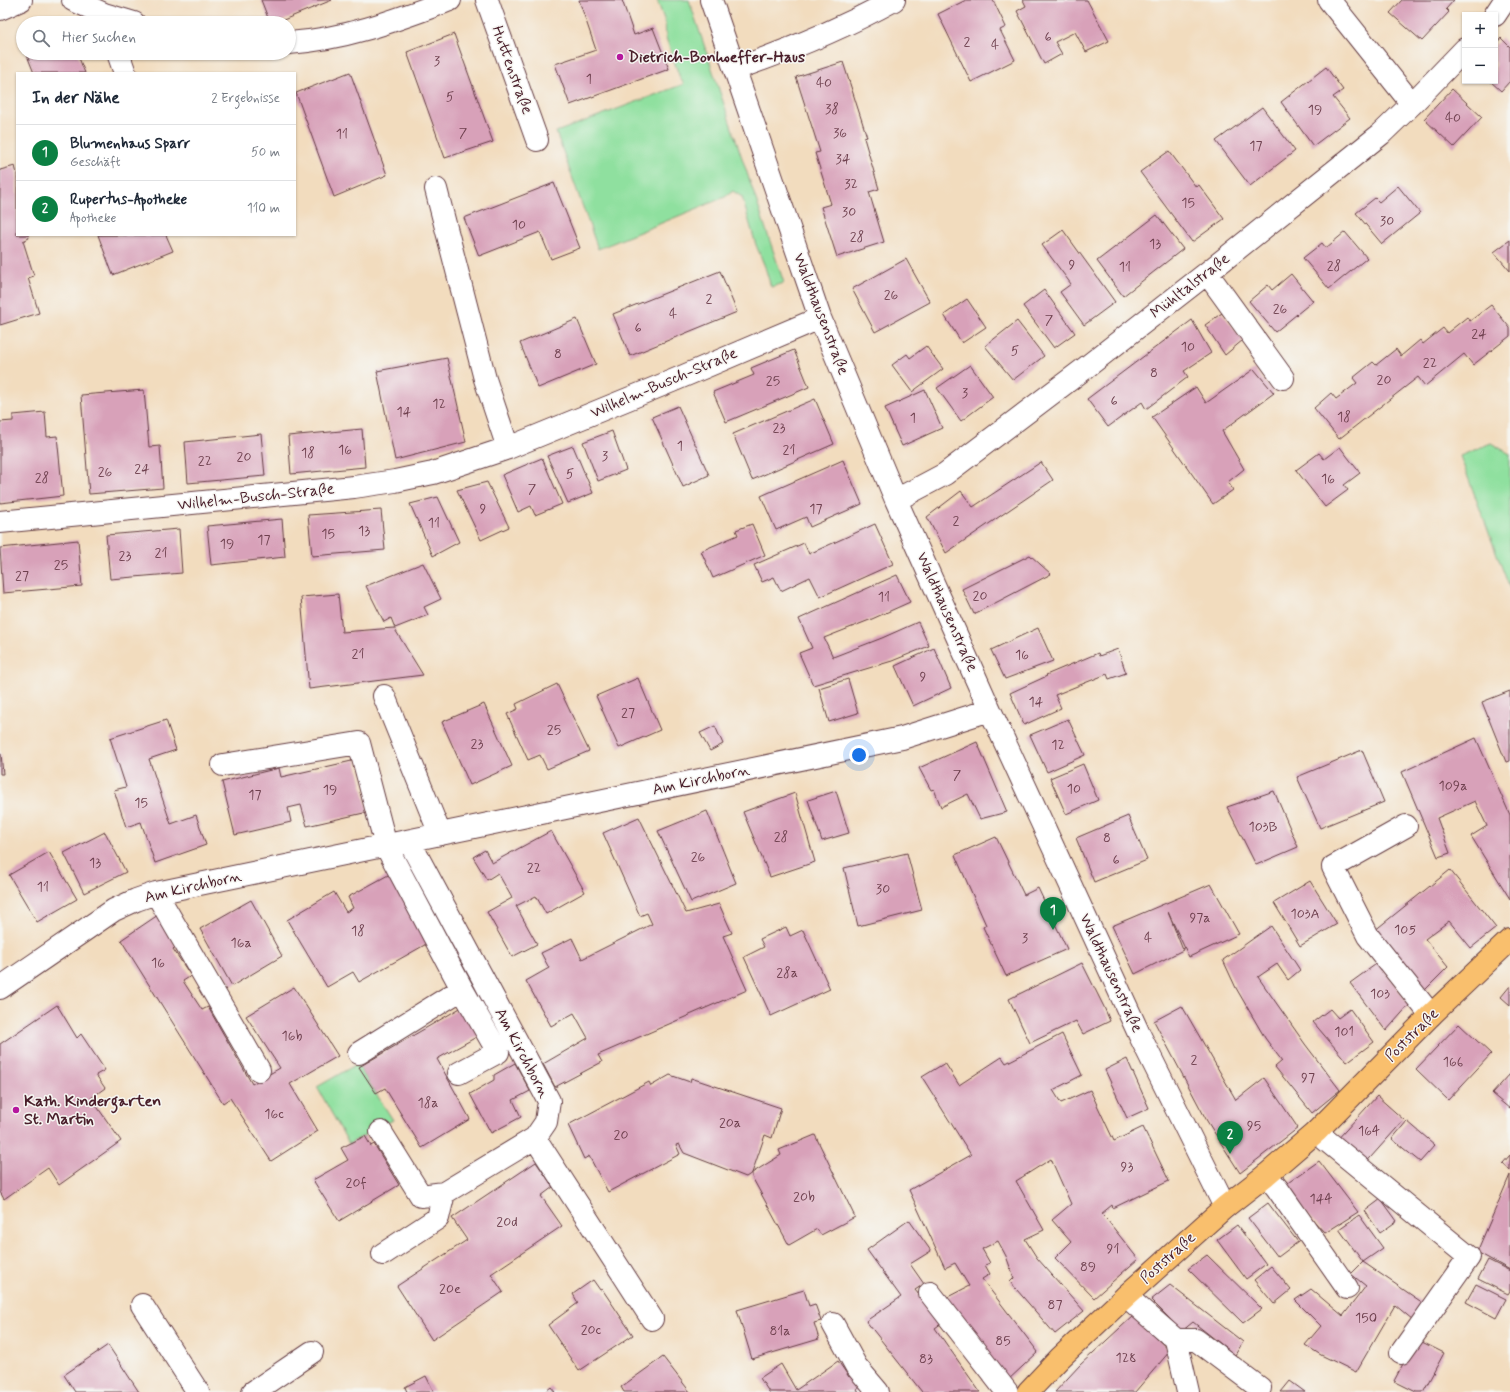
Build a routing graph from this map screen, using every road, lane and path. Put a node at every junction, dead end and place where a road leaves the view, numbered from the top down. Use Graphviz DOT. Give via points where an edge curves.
graph roads {
  1 [pos="21,0"];
  2 [pos="72,0"];
  3 [pos="450,0"];
  4 [pos="487,0"];
  5 [pos="711,0"];
  6 [pos="894,0"];
  7 [pos="1329,0"];
  8 [pos="1505,0"];
  9 [pos="0,9"];
  10 [pos="1497,12"];
  11 [pos="102,16"];
  12 [pos="296,42"];
  13 [pos="1462,52"];
  14 [pos="120,60"];
  15 [pos="735,69"];
  16 [pos="125,72"];
  17 [pos="1412,104"];
  18 [pos="537,140"];
  19 [pos="436,189"];
  20 [pos="1207,273"];
  21 [pos="820,318"];
  22 [pos="1283,378"];
  23 [pos="508,448"];
  24 [pos="896,500"];
  25 [pos="0,522"];
  26 [pos="384,696"];
  27 [pos="990,710"];
  28 [pos="223,765"];
  29 [pos="1406,826"];
  30 [pos="440,834"];
  31 [pos="409,841"];
  32 [pos="386,846"];
  33 [pos="156,893"];
  34 [pos="1510,940"];
  35 [pos="0,988"];
  36 [pos="462,989"];
  37 [pos="1431,1015"];
  38 [pos="359,1052"];
  39 [pos="260,1070"];
  40 [pos="459,1073"];
  41 [pos="381,1132"];
  42 [pos="1316,1132"];
  43 [pos="535,1138"];
  44 [pos="1266,1175"];
  45 [pos="444,1194"];
  46 [pos="1225,1207"];
  47 [pos="382,1254"];
  48 [pos="1347,1288"];
  49 [pos="930,1293"];
  50 [pos="1126,1296"];
  51 [pos="142,1305"];
  52 [pos="652,1319"];
  53 [pos="833,1324"];
  54 [pos="1176,1340"];
  55 [pos="312,1352"];
  56 [pos="1401,1353"];
  57 [pos="1260,1388"];
  58 [pos="198,1392"];
  59 [pos="252,1392"];
  60 [pos="878,1392"];
  61 [pos="1008,1392"];
  62 [pos="1028,1392"];
  63 [pos="1188,1392"];
  1 -- 9 [label="street"];
  2 -- 11 [label="street"];
  3 -- 12 [label="street" via="348,35"];
  4 -- 18 [label="street, Huttenstraße"];
  5 -- 15 [label="street, Waldthausenstraße"];
  6 -- 15 [label="street" via="811,41"];
  7 -- 17 [label="street"];
  8 -- 10 [label="street"];
  13 -- 17 [label="street, Mühltalstraße"];
  14 -- 16 [label="street"];
  15 -- 21 [label="street, Waldthausenstraße"];
  17 -- 20 [label="street, Mühltalstraße" via="1382,134"];
  19 -- 23 [label="street" via="485,379"];
  20 -- 22 [label="street"];
  20 -- 24 [label="street, Mühltalstraße" via="945,474"];
  21 -- 23 [label="street, Wilhelm-Busch-Straße"];
  21 -- 24 [label="street, Waldthausenstraße"];
  23 -- 25 [label="street, Wilhelm-Busch-Straße" via="433,473 354,487"];
  24 -- 27 [label="street, Waldthausenstraße"];
  26 -- 30 [label="street"];
  27 -- 30 [label="street, Am Kirchborn" via="902,738"];
  27 -- 46 [label="street, Waldthausenstraße" via="1140,1036"];
  28 -- 32 [label="street" via="359,743"];
  29 -- 37 [label="street" via="1334,866 1368,936"];
  30 -- 31 [label="street, Am Kirchborn"];
  31 -- 32 [label="street, Am Kirchborn"];
  31 -- 43 [label="street, Am Kirchborn" via="549,1101 546,1122"];
  32 -- 33 [label="street, Am Kirchborn"];
  32 -- 36 [label="street"];
  33 -- 35 [label="street, Am Kirchborn" via="114,910"];
  33 -- 39 [label="street"];
  34 -- 37 [label="main road, Poststraße"];
  36 -- 38 [label="street"];
  36 -- 40 [label="street" via="498,1052"];
  37 -- 42 [label="main road, Poststraße"];
  41 -- 45 [label="street" via="421,1196"];
  42 -- 44 [label="main road, Poststraße"];
  42 -- 56 [label="street" via="1469,1257"];
  43 -- 45 [label="street"];
  43 -- 52 [label="street"];
  44 -- 46 [label="main road, Poststraße"];
  44 -- 48 [label="street"];
  45 -- 47 [label="street" via="438,1218"];
  46 -- 50 [label="main road, Poststraße"];
  49 -- 61 [label="street"];
  50 -- 54 [label="street"];
  50 -- 62 [label="main road, Poststraße"];
  51 -- 58 [label="street"];
  53 -- 60 [label="street" via="856,1366"];
  54 -- 57 [label="street" via="1196,1340"];
  54 -- 63 [label="street"];
  55 -- 59 [label="street"];
}
